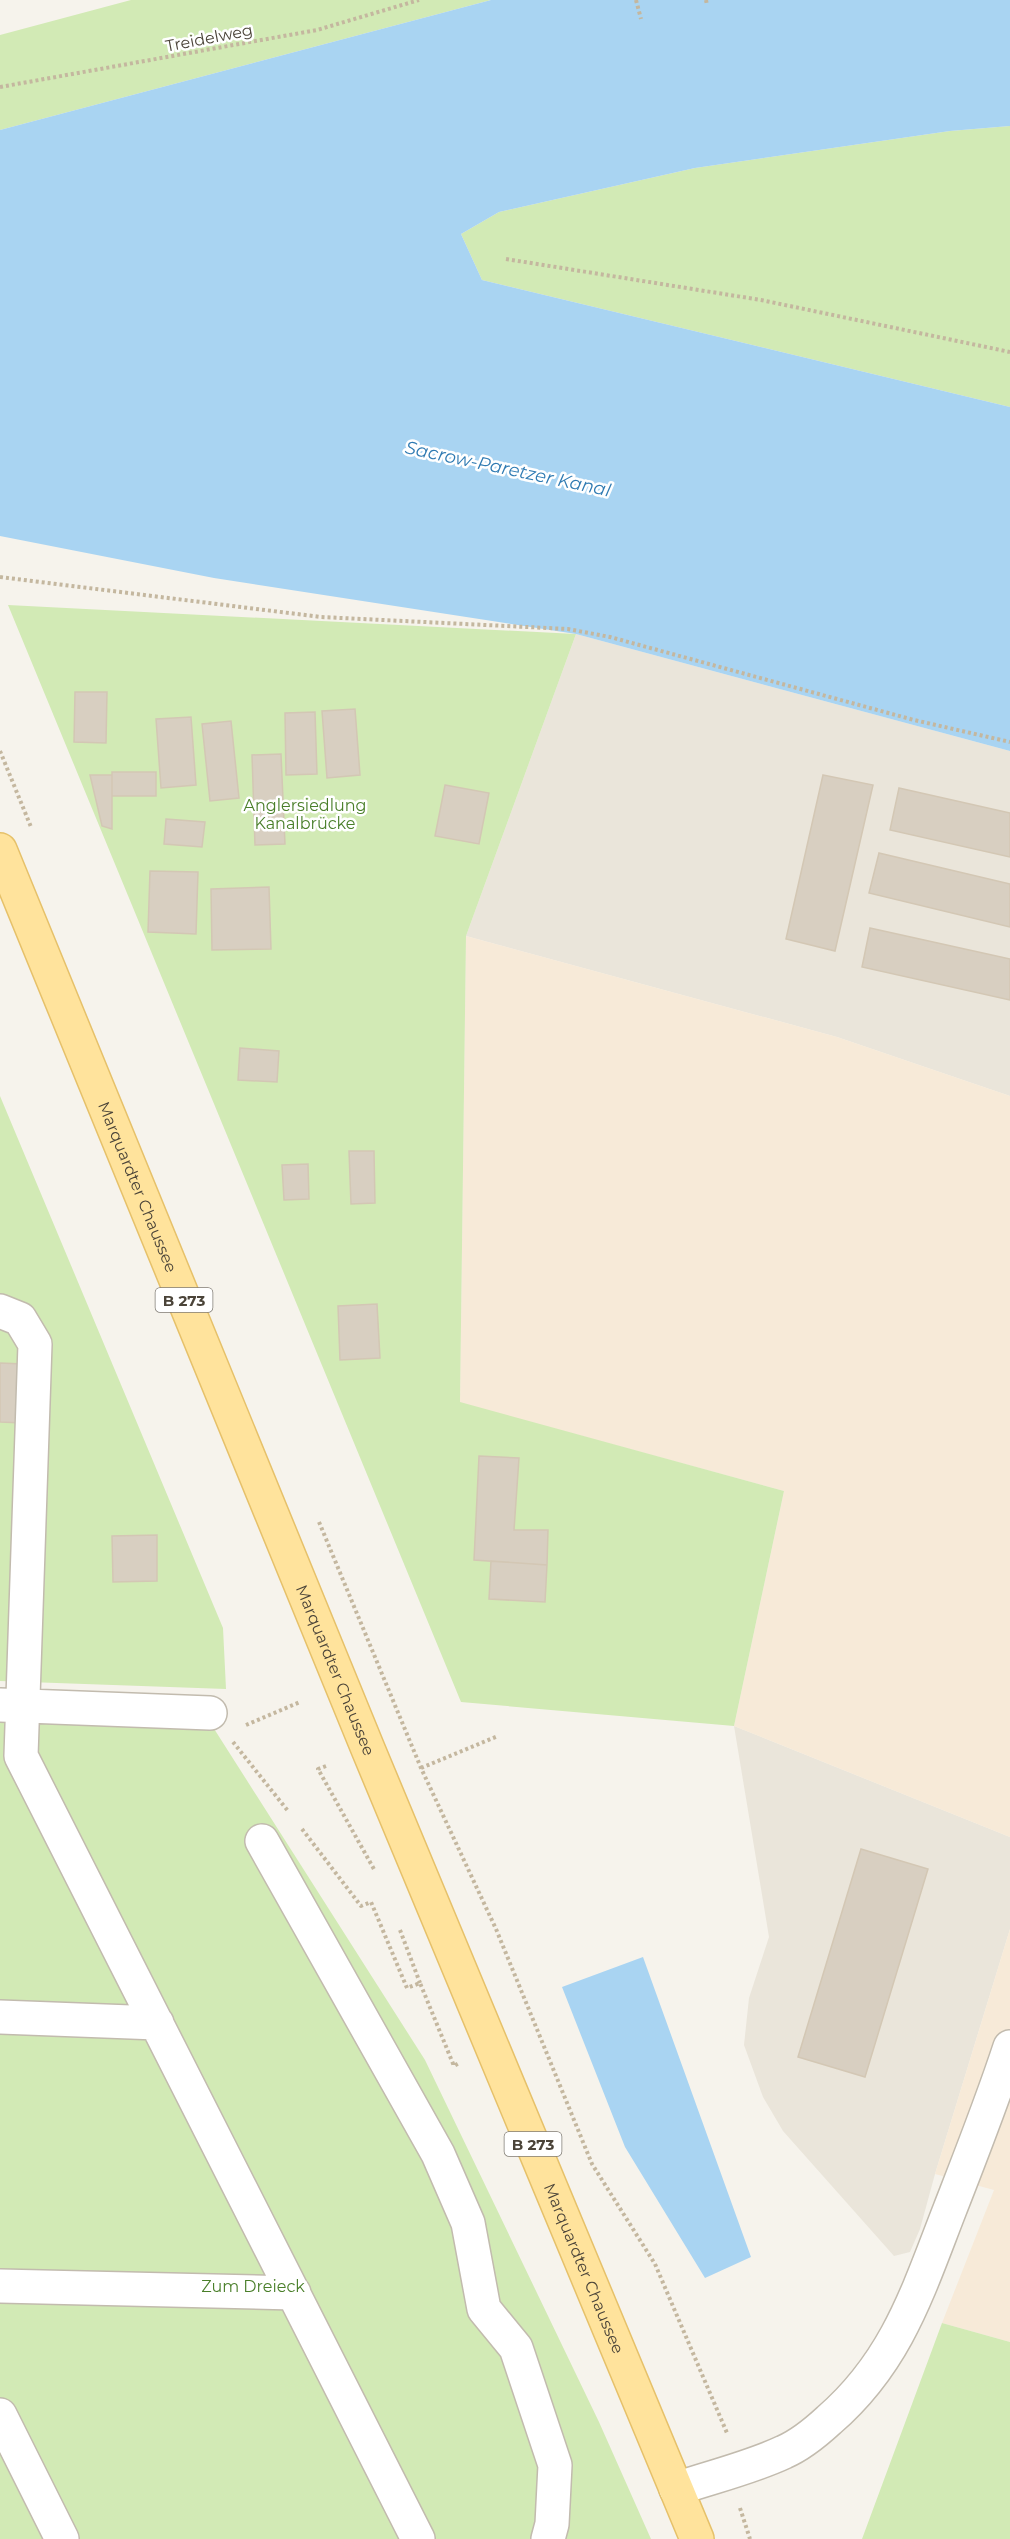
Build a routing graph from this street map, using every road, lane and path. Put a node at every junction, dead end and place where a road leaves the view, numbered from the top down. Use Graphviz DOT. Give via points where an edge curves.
graph roads {
  1 [pos="419,0"];
  2 [pos="636,0"];
  3 [pos="641,19"];
  4 [pos="0,87"];
  5 [pos="506,259"];
  6 [pos="1010,352"];
  7 [pos="0,577"];
  8 [pos="1010,742"];
  9 [pos="0,751"];
  10 [pos="32,828"];
  11 [pos="0,850"];
  12 [pos="0,1311"];
  13 [pos="316,1514"];
  14 [pos="300,1702"];
  15 [pos="12,1706"];
  16 [pos="218,1723"];
  17 [pos="498,1736"];
  18 [pos="326,1766"];
  19 [pos="421,1768"];
  20 [pos="290,1815"];
  21 [pos="298,1824"];
  22 [pos="262,1841"];
  23 [pos="376,1872"];
  24 [pos="398,1927"];
  25 [pos="420,1983"];
  26 [pos="0,2017"];
  27 [pos="156,2023"];
  28 [pos="538,2031"];
  29 [pos="1010,2046"];
  30 [pos="493,2049"];
  31 [pos="1001,2100"];
  32 [pos="0,2286"];
  33 [pos="294,2293"];
  34 [pos="0,2415"];
  35 [pos="734,2469"];
  36 [pos="676,2489"];
  37 [pos="62,2539"];
  38 [pos="418,2539"];
  39 [pos="548,2539"];
  40 [pos="697,2539"];
  1 -- 4 [label="path, Treidelweg" via="317,30"];
  2 -- 3 [label="path"];
  5 -- 6 [label="path" via="761,300"];
  7 -- 8 [label="path" via="321,617 568,629"];
  9 -- 10 [label="path"];
  11 -- 30 [label="main road, Marquardter Chaussee / B 273"];
  12 -- 15 [label="lane" via="20,1319 35,1344"];
  13 -- 19 [label="path"];
  14 -- 16 [label="path"];
  15 -- 16 [label="lane"];
  15 -- 27 [label="lane" via="21,1756"];
  16 -- 20 [label="path"];
  17 -- 19 [label="path"];
  18 -- 23 [label="path" via="318,1769"];
  19 -- 28 [label="path" via="496,1929"];
  21 -- 25 [label="path" via="361,1906 371,1902 407,1988"];
  22 -- 39 [label="lane" via="438,2154 468,2223 484,2309 516,2348 555,2465"];
  24 -- 25 [label="path"];
  25 -- 30 [label="path" via="454,2066"];
  26 -- 27 [label="lane"];
  27 -- 33 [label="lane"];
  28 -- 30 [label="path"];
  28 -- 35 [label="path" via="592,2164 655,2264 730,2440"];
  29 -- 31 [label="lane"];
  30 -- 36 [label="main road, Marquardter Chaussee / B 273"];
  31 -- 35 [label="lane" via="912,2307 872,2376 817,2431 785,2452"];
  32 -- 33 [label="lane"];
  33 -- 38 [label="lane"];
  34 -- 37 [label="lane"];
  35 -- 36 [label="lane"];
  36 -- 40 [label="main road, Marquardter Chaussee / B 273"];
}
